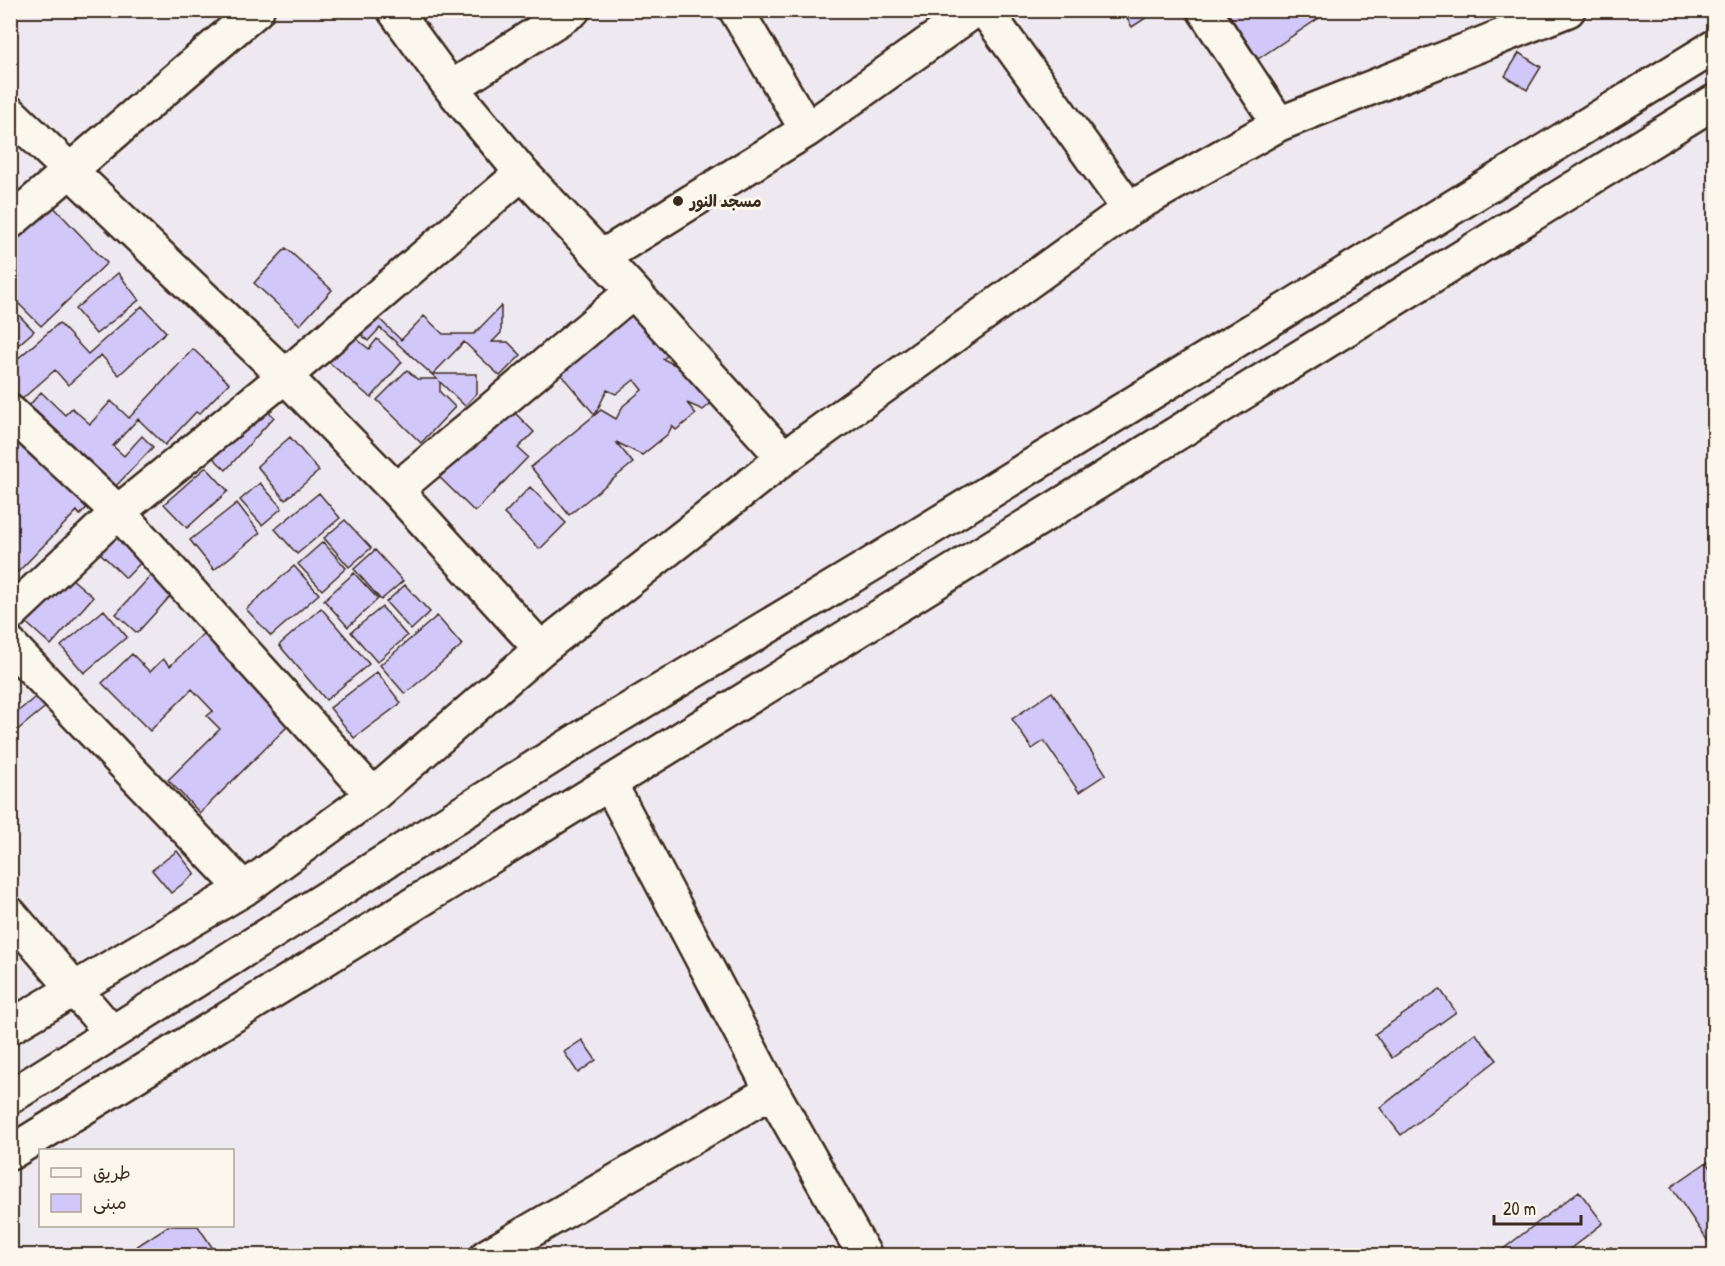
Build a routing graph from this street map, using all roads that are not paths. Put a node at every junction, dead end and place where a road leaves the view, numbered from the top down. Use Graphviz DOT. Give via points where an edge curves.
graph roads {
  1 [pos="258,10"];
  2 [pos="394,10"];
  3 [pos="573,10"];
  4 [pos="736,10"];
  5 [pos="975,10"];
  6 [pos="985,10"];
  7 [pos="1204,10"];
  8 [pos="1568,10"];
  9 [pos="1714,48"];
  10 [pos="451,88"];
  11 [pos="1714,102"];
  12 [pos="10,113"];
  13 [pos="1279,124"];
  14 [pos="807,130"];
  15 [pos="72,171"];
  16 [pos="522,173"];
  17 [pos="1129,209"];
  18 [pos="10,222"];
  19 [pos="602,257"];
  20 [pos="633,291"];
  21 [pos="285,376"];
  22 [pos="10,412"];
  23 [pos="784,458"];
  24 [pos="396,490"];
  25 [pos="118,512"];
  26 [pos="13,606"];
  27 [pos="10,645"];
  28 [pos="541,649"];
  29 [pos="610,784"];
  30 [pos="373,795"];
  31 [pos="244,889"];
  32 [pos="10,914"];
  33 [pos="74,988"];
  34 [pos="10,1027"];
  35 [pos="111,1032"];
  36 [pos="772,1091"];
  37 [pos="10,1096"];
  38 [pos="10,1152"];
  39 [pos="487,1256"];
  40 [pos="865,1256"];
  1 -- 15 [label="main road"];
  2 -- 10 [label="main road"];
  3 -- 10 [label="main road"];
  4 -- 14 [label="main road"];
  5 -- 14 [label="main road"];
  6 -- 17 [label="main road"];
  7 -- 13 [label="main road"];
  8 -- 13 [label="main road"];
  9 -- 35 [label="main road" via="580,739"];
  10 -- 16 [label="main road"];
  11 -- 29 [label="main road"];
  12 -- 15 [label="main road"];
  13 -- 17 [label="main road"];
  14 -- 19 [label="main road"];
  15 -- 18 [label="main road"];
  15 -- 21 [label="main road"];
  16 -- 19 [label="main road"];
  16 -- 21 [label="main road"];
  17 -- 23 [label="main road"];
  19 -- 20 [label="main road"];
  20 -- 23 [label="main road"];
  20 -- 24 [label="main road"];
  21 -- 24 [label="main road"];
  21 -- 25 [label="main road"];
  22 -- 25 [label="main road"];
  23 -- 28 [label="main road"];
  24 -- 28 [label="main road"];
  25 -- 26 [label="main road"];
  25 -- 30 [label="main road"];
  27 -- 31 [label="main road"];
  28 -- 30 [label="main road"];
  29 -- 36 [label="main road"];
  29 -- 38 [label="main road"];
  30 -- 31 [label="main road"];
  31 -- 33 [label="main road"];
  32 -- 33 [label="main road"];
  33 -- 34 [label="main road"];
  33 -- 35 [label="main road"];
  35 -- 37 [label="main road"];
  36 -- 39 [label="main road"];
  36 -- 40 [label="main road"];
}
